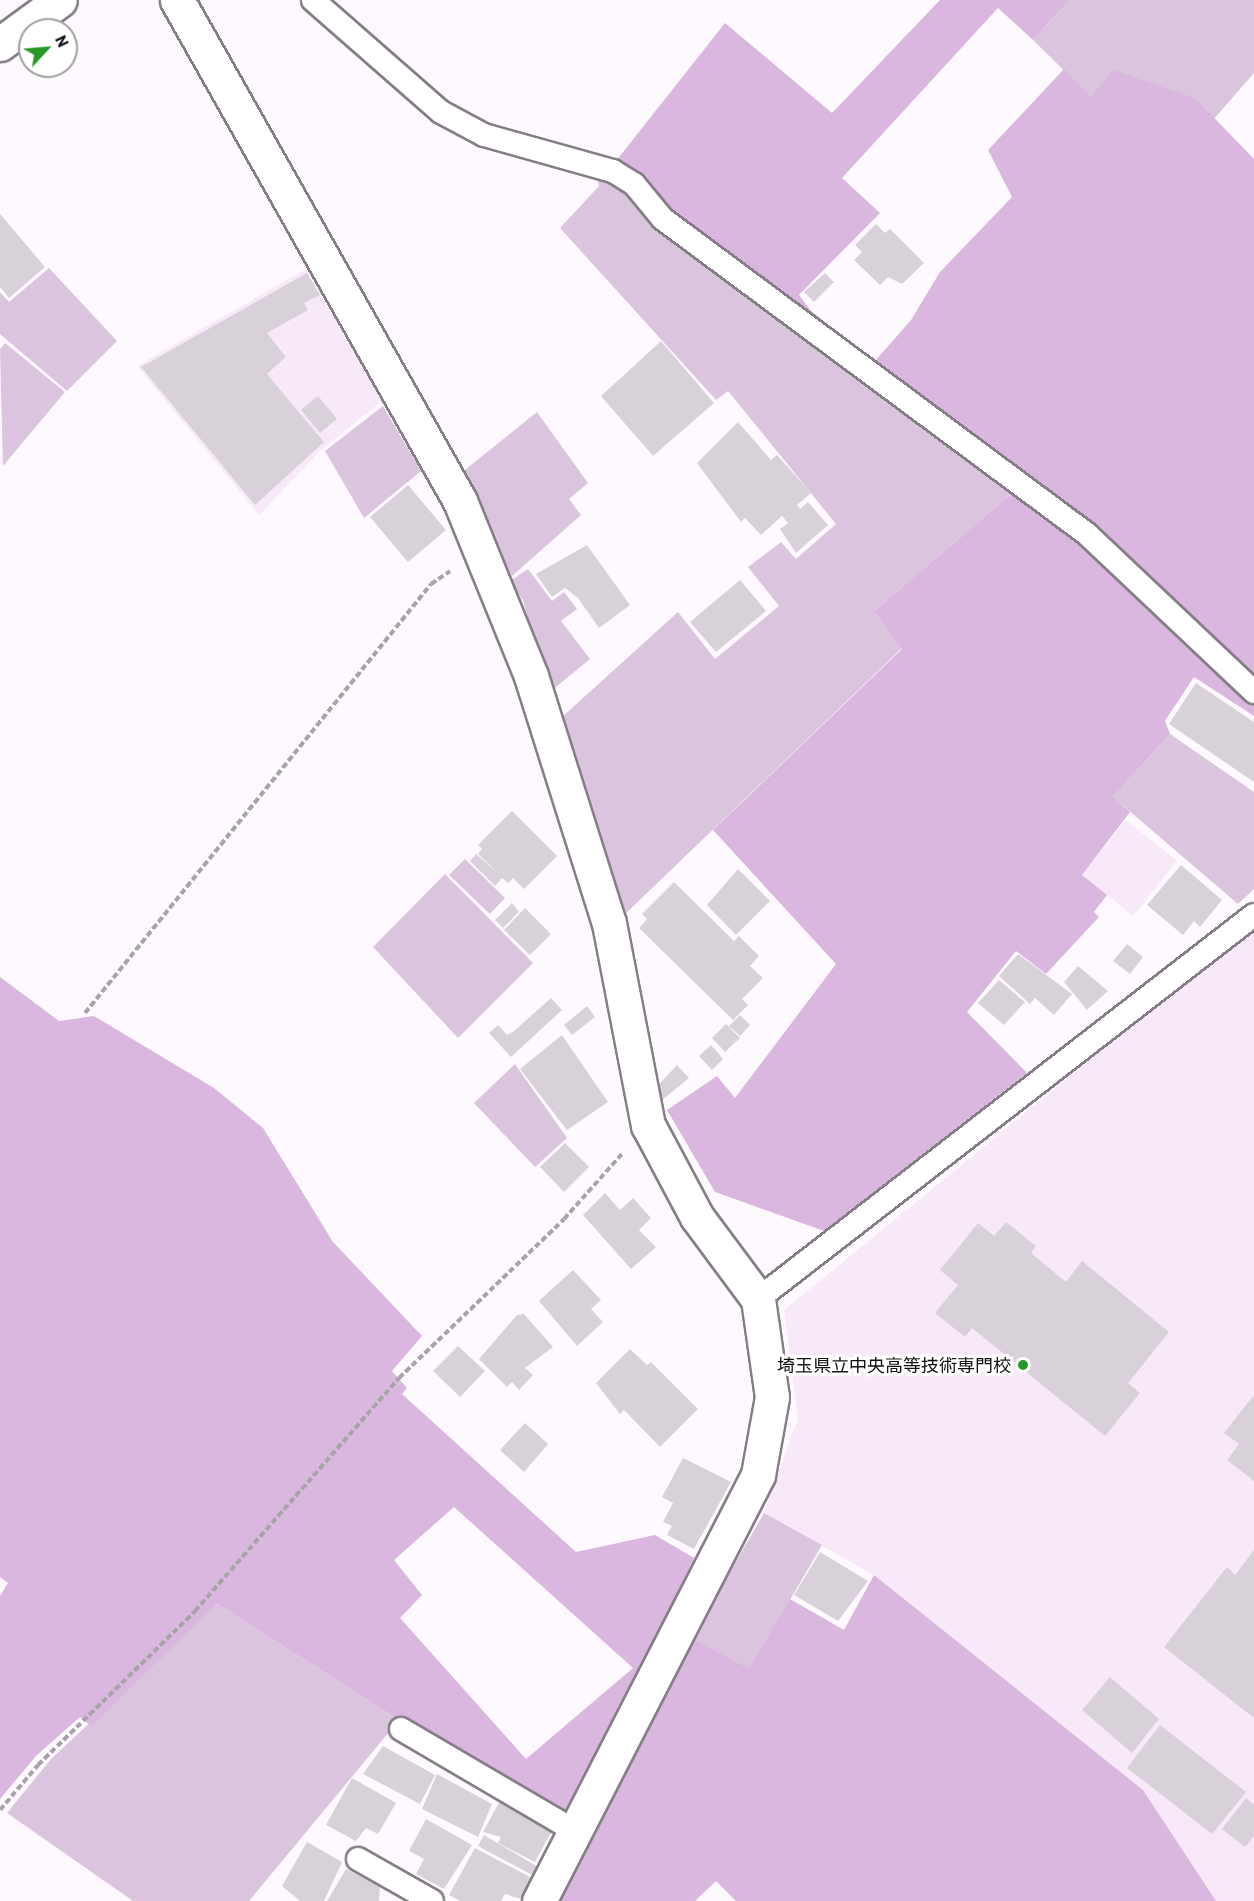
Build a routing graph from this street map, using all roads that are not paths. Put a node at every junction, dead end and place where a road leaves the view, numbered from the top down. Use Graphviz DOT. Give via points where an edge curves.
graph roads {
  1 [pos="60,0"];
  2 [pos="177,0"];
  3 [pos="313,0"];
  4 [pos="0,44"];
  5 [pos="1254,692"];
  6 [pos="1254,915"];
  7 [pos="758,1299"];
  8 [pos="401,1729"];
  9 [pos="575,1831"];
  10 [pos="358,1859"];
  11 [pos="432,1901"];
  12 [pos="539,1901"];
  1 -- 4 [label="street"];
  2 -- 7 [label="street" via="460,501 531,676 609,923 648,1125 697,1217"];
  3 -- 5 [label="lane" via="441,112 484,135 613,171 633,184 663,219 1088,534"];
  6 -- 7 [label="lane"];
  7 -- 9 [label="street" via="771,1397 758,1475"];
  8 -- 9 [label="lane"];
  9 -- 12 [label="street"];
  10 -- 11 [label="lane"];
}
